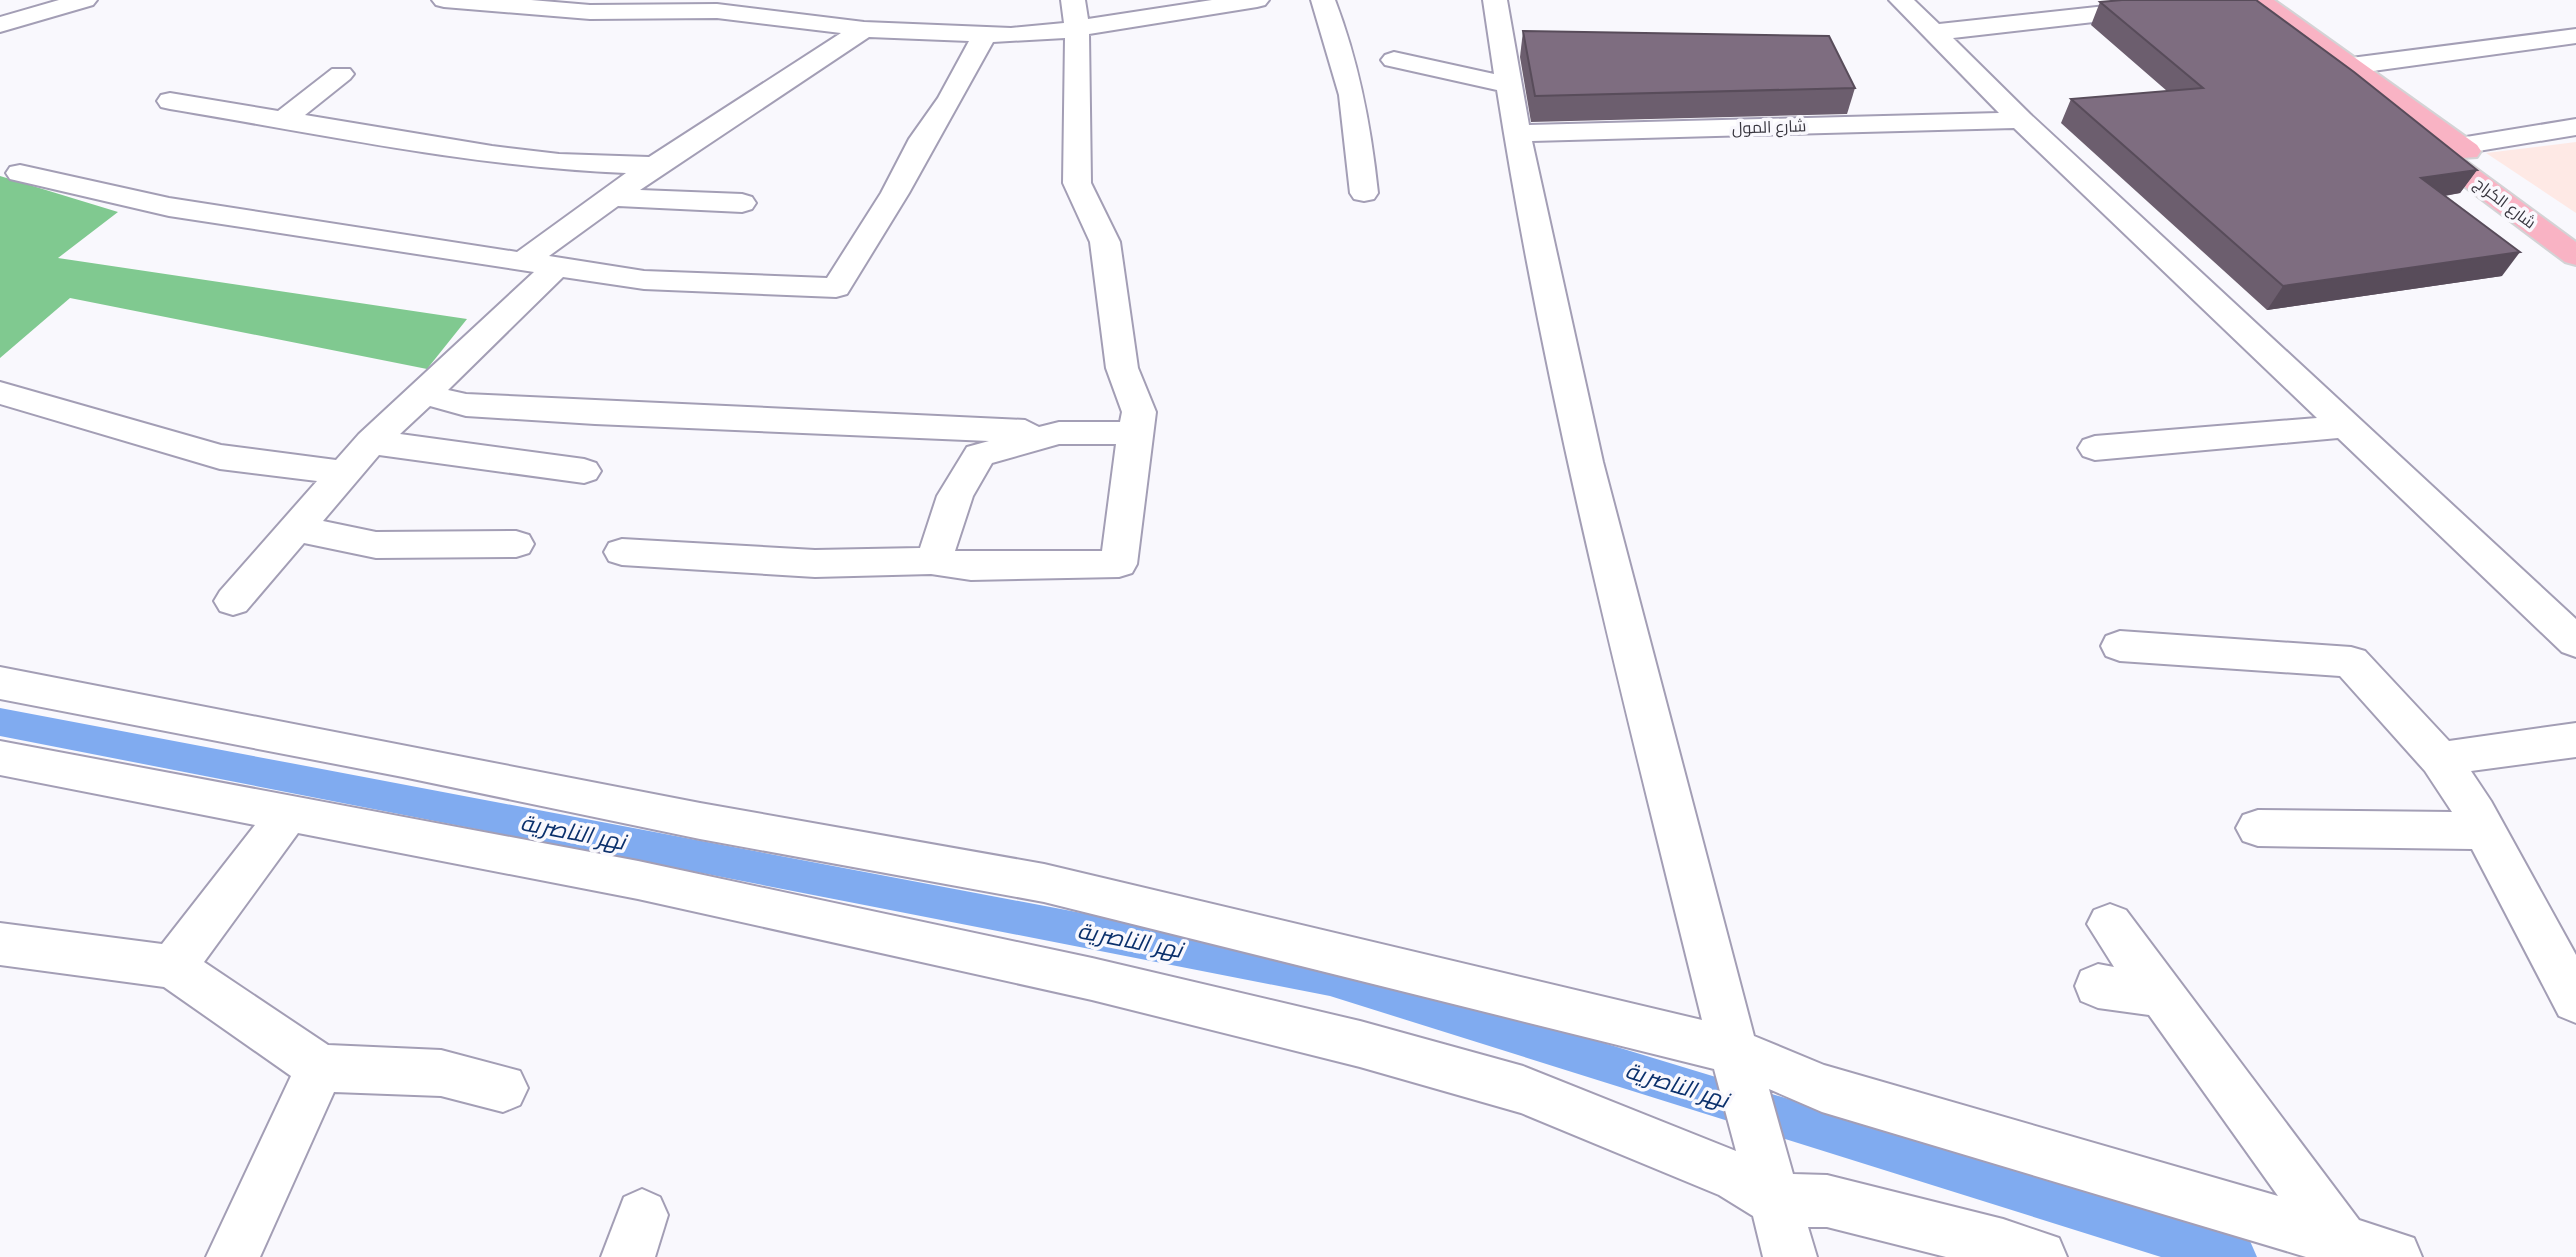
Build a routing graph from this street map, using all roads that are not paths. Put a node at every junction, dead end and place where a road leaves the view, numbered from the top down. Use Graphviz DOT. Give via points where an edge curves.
graph roads {
  1 [pos="85,0"];
  2 [pos="1257,0"];
  3 [pos="1323,0"];
  4 [pos="1495,0"];
  5 [pos="1901,0"];
  6 [pos="2229,0"];
  7 [pos="2259,0"];
  8 [pos="450,3"];
  9 [pos="1075,14"];
  10 [pos="0,25"];
  11 [pos="864,29"];
  12 [pos="1936,32"];
  13 [pos="984,35"];
  14 [pos="2576,36"];
  15 [pos="1394,60"];
  16 [pos="2351,66"];
  17 [pos="341,74"];
  18 [pos="1507,85"];
  19 [pos="170,100"];
  20 [pos="283,120"];
  21 [pos="2021,120"];
  22 [pos="2576,127"];
  23 [pos="1517,133"];
  24 [pos="2460,146"];
  25 [pos="655,166"];
  26 [pos="20,173"];
  27 [pos="1364,193"];
  28 [pos="610,197"];
  29 [pos="742,203"];
  30 [pos="2576,231"];
  31 [pos="2576,256"];
  32 [pos="522,262"];
  33 [pos="556,267"];
  34 [pos="0,393"];
  35 [pos="424,394"];
  36 [pos="2349,426"];
  37 [pos="1059,433"];
  38 [pos="1134,433"];
  39 [pos="371,442"];
  40 [pos="2095,448"];
  41 [pos="584,471"];
  42 [pos="345,473"];
  43 [pos="296,529"];
  44 [pos="516,544"];
  45 [pos="622,552"];
  46 [pos="931,561"];
  47 [pos="233,601"];
  48 [pos="2576,642"];
  49 [pos="2120,646"];
  50 [pos="0,683"];
  51 [pos="2576,740"];
  52 [pos="2440,759"];
  53 [pos="6,765"];
  54 [pos="288,814"];
  55 [pos="2258,828"];
  56 [pos="2485,831"];
  57 [pos="2110,924"];
  58 [pos="0,944"];
  59 [pos="173,967"];
  60 [pos="2098,986"];
  61 [pos="2164,996"];
  62 [pos="2576,1001"];
  63 [pos="1737,1063"];
  64 [pos="320,1068"];
  65 [pos="503,1088"];
  66 [pos="1775,1196"];
  67 [pos="2342,1241"];
  68 [pos="233,1257"];
  69 [pos="1790,1257"];
  70 [pos="2040,1257"];
  71 [pos="2395,1257"];
  1 -- 10 [label="street"];
  2 -- 9 [label="street"];
  3 -- 27 [label="street" via="1342,46 1357,113"];
  4 -- 18 [label="street"];
  5 -- 12 [label="street"];
  6 -- 12 [label="street"];
  6 -- 31 [label="main road, شارع الكراج"];
  7 -- 16 [label="main road, شارع الكراج"];
  8 -- 11 [label="street" via="590,12 717,11"];
  9 -- 13 [label="street"];
  9 -- 38 [label="street" via="1077,183 1105,242 1122,368 1139,412"];
  11 -- 13 [label="street"];
  11 -- 25 [label="street"];
  12 -- 21 [label="street"];
  13 -- 33 [label="street" via="836,288 644,279"];
  14 -- 16 [label="street"];
  15 -- 18 [label="street"];
  16 -- 24 [label="main road, شارع الكراج"];
  17 -- 20 [label="street"];
  18 -- 23 [label="street"];
  19 -- 20 [label="street"];
  20 -- 25 [label="street" via="519,157"];
  21 -- 23 [label="street, شارع المول"];
  21 -- 36 [label="street"];
  22 -- 24 [label="street"];
  23 -- 63 [label="street" via="1602,535"];
  24 -- 30 [label="main road, شارع الكراج"];
  25 -- 28 [label="street"];
  26 -- 32 [label="street" via="169,207"];
  28 -- 29 [label="street"];
  28 -- 32 [label="street"];
  32 -- 33 [label="street"];
  33 -- 35 [label="street"];
  34 -- 42 [label="street" via="220,457"];
  35 -- 37 [label="street" via="466,405 595,413"];
  35 -- 39 [label="street"];
  36 -- 40 [label="street"];
  36 -- 48 [label="street"];
  37 -- 38 [label="street"];
  37 -- 46 [label="street" via="979,455 955,496"];
  38 -- 46 [label="street" via="1119,564 971,567"];
  39 -- 41 [label="street"];
  39 -- 42 [label="street"];
  42 -- 43 [label="street"];
  43 -- 44 [label="street" via="376,545"];
  43 -- 47 [label="street"];
  45 -- 46 [label="street" via="801,566"];
  49 -- 52 [label="street" via="2351,662"];
  50 -- 63 [label="street" via="700,821 1044,883"];
  51 -- 52 [label="street"];
  52 -- 56 [label="street"];
  53 -- 54 [label="street"];
  54 -- 59 [label="street"];
  54 -- 66 [label="street" via="638,880 1091,979 1360,1044 1523,1090"];
  55 -- 56 [label="street"];
  56 -- 62 [label="street"];
  57 -- 61 [label="street"];
  58 -- 59 [label="street"];
  59 -- 64 [label="street"];
  60 -- 61 [label="street"];
  61 -- 67 [label="street"];
  63 -- 66 [label="street"];
  63 -- 67 [label="street"];
  64 -- 65 [label="street" via="441,1073"];
  64 -- 68 [label="street"];
  66 -- 69 [label="street"];
  66 -- 70 [label="street" via="1827,1201"];
  67 -- 71 [label="street"];
}
